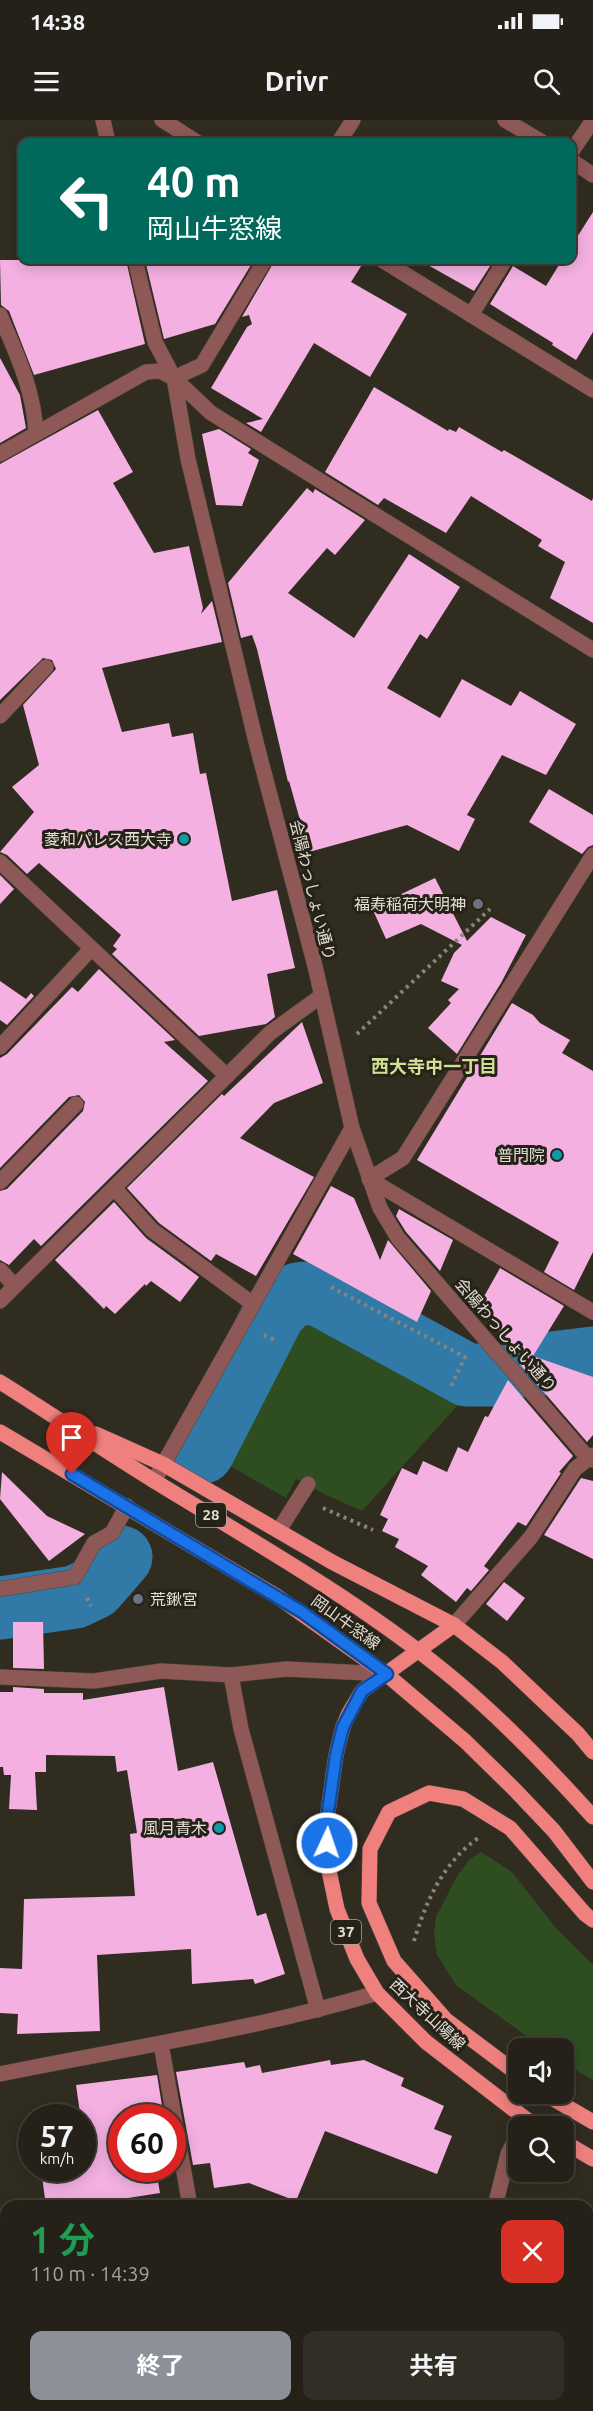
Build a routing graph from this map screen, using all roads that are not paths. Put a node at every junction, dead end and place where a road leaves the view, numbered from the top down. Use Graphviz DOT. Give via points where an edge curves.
graph roads {
  1 [pos="103,120"];
  2 [pos="162,120"];
  3 [pos="353,120"];
  4 [pos="506,120"];
  5 [pos="593,120"];
  6 [pos="107,138"];
  7 [pos="191,138"];
  8 [pos="342,138"];
  9 [pos="535,138"];
  10 [pos="576,145"];
  11 [pos="576,164"];
  12 [pos="593,176"];
  13 [pos="136,264"];
  14 [pos="263,264"];
  15 [pos="388,264"];
  16 [pos="503,264"];
  17 [pos="0,315"];
  18 [pos="471,315"];
  19 [pos="174,378"];
  20 [pos="593,390"];
  21 [pos="36,434"];
  22 [pos="0,454"];
  23 [pos="593,650"];
  24 [pos="46,667"];
  25 [pos="0,716"];
  26 [pos="593,855"];
  27 [pos="0,862"];
  28 [pos="91,949"];
  29 [pos="321,996"];
  30 [pos="0,1047"];
  31 [pos="227,1076"];
  32 [pos="76,1104"];
  33 [pos="352,1128"];
  34 [pos="369,1179"];
  35 [pos="0,1182"];
  36 [pos="116,1189"];
  37 [pos="0,1270"];
  38 [pos="15,1286"];
  39 [pos="0,1301"];
  40 [pos="254,1304"];
  41 [pos="593,1312"];
  42 [pos="0,1382"];
  43 [pos="57,1418"];
  44 [pos="0,1432"];
  45 [pos="591,1458"];
  46 [pos="163,1464"];
  47 [pos="154,1481"];
  48 [pos="304,1491"];
  49 [pos="126,1506"];
  50 [pos="279,1530"];
  51 [pos="0,1589"];
  52 [pos="454,1625"];
  53 [pos="419,1652"];
  54 [pos="387,1674"];
  55 [pos="231,1675"];
  56 [pos="0,1677"];
  57 [pos="593,1752"];
  58 [pos="593,1817"];
  59 [pos="593,1882"];
  60 [pos="593,1920"];
  61 [pos="377,1993"];
  62 [pos="318,2010"];
  63 [pos="161,2044"];
  64 [pos="508,2067"];
  65 [pos="0,2074"];
  66 [pos="562,2104"];
  67 [pos="514,2116"];
  68 [pos="593,2122"];
  69 [pos="574,2148"];
  70 [pos="508,2154"];
  71 [pos="593,2158"];
  72 [pos="189,2200"];
  73 [pos="496,2200"];
  1 -- 6 [label="street"];
  2 -- 7 [label="street"];
  3 -- 8 [label="street"];
  4 -- 9 [label="street"];
  5 -- 10 [label="street"];
  11 -- 12 [label="street"];
  13 -- 19 [label="street, 会陽わっしょい通り" via="155,342"];
  14 -- 19 [label="street" via="202,365"];
  15 -- 18 [label="street"];
  16 -- 18 [label="street"];
  17 -- 21 [label="street" via="30,386"];
  18 -- 20 [label="street"];
  19 -- 21 [label="street" via="160,371 146,372"];
  19 -- 23 [label="street" via="211,413"];
  19 -- 29 [label="street, 会陽わっしょい通り" via="191,471"];
  21 -- 22 [label="street"];
  24 -- 25 [label="street"];
  26 -- 34 [label="street" via="403,1158"];
  27 -- 28 [label="street"];
  28 -- 30 [label="street"];
  28 -- 31 [label="street"];
  29 -- 31 [label="street" via="270,1033"];
  29 -- 33 [label="street, 会陽わっしょい通り"];
  31 -- 36 [label="street"];
  32 -- 35 [label="street"];
  33 -- 34 [label="street, 会陽わっしょい通り"];
  33 -- 40 [label="street"];
  34 -- 41 [label="street"];
  34 -- 45 [label="street, 会陽わっしょい通り" via="398,1238"];
  36 -- 38 [label="street"];
  36 -- 40 [label="street" via="152,1230"];
  37 -- 38 [label="street"];
  38 -- 39 [label="street"];
  40 -- 46 [label="street"];
  42 -- 43 [label="main road, 岡山牛窓線 / 28"];
  43 -- 46 [label="main road"];
  43 -- 47 [label="main road, 岡山牛窓線 / 28"];
  44 -- 49 [label="main road, 岡山牛窓線 / 28"];
  45 -- 52 [label="street" via="575,1469 531,1536"];
  46 -- 47 [label="street"];
  46 -- 50 [label="main road"];
  47 -- 53 [label="main road, 岡山牛窓線 / 28" via="288,1562"];
  48 -- 50 [label="street"];
  49 -- 51 [label="street" via="112,1533 94,1543 75,1577"];
  49 -- 54 [label="main road, 岡山牛窓線 / 28" via="302,1612"];
  50 -- 52 [label="main road"];
  52 -- 53 [label="main road, 西大寺山陽線 / 37"];
  52 -- 57 [label="main road" via="502,1662"];
  53 -- 54 [label="main road, 西大寺山陽線 / 37"];
  53 -- 58 [label="main road, 岡山牛窓線 / 28" via="492,1714"];
  54 -- 55 [label="street" via="286,1669"];
  54 -- 59 [label="main road, 岡山牛窓線 / 28" via="513,1788 554,1830"];
  54 -- 61 [label="main road, 西大寺山陽線 / 37" via="362,1691 343,1727 326,1826 327,1861 337,1910 357,1959"];
  55 -- 56 [label="street" via="161,1671 94,1681"];
  55 -- 62 [label="street" via="241,1729"];
  60 -- 64 [label="main road, 西大寺山陽線 / 37" via="510,1828 463,1798 429,1793 389,1812 370,1849 369,1903 394,1961 446,2020"];
  61 -- 62 [label="street"];
  61 -- 67 [label="main road, 西大寺山陽線 / 37" via="426,2042"];
  62 -- 63 [label="street"];
  63 -- 65 [label="street"];
  63 -- 72 [label="street"];
  66 -- 68 [label="main road"];
  69 -- 71 [label="main road"];
  70 -- 73 [label="street"];
}
